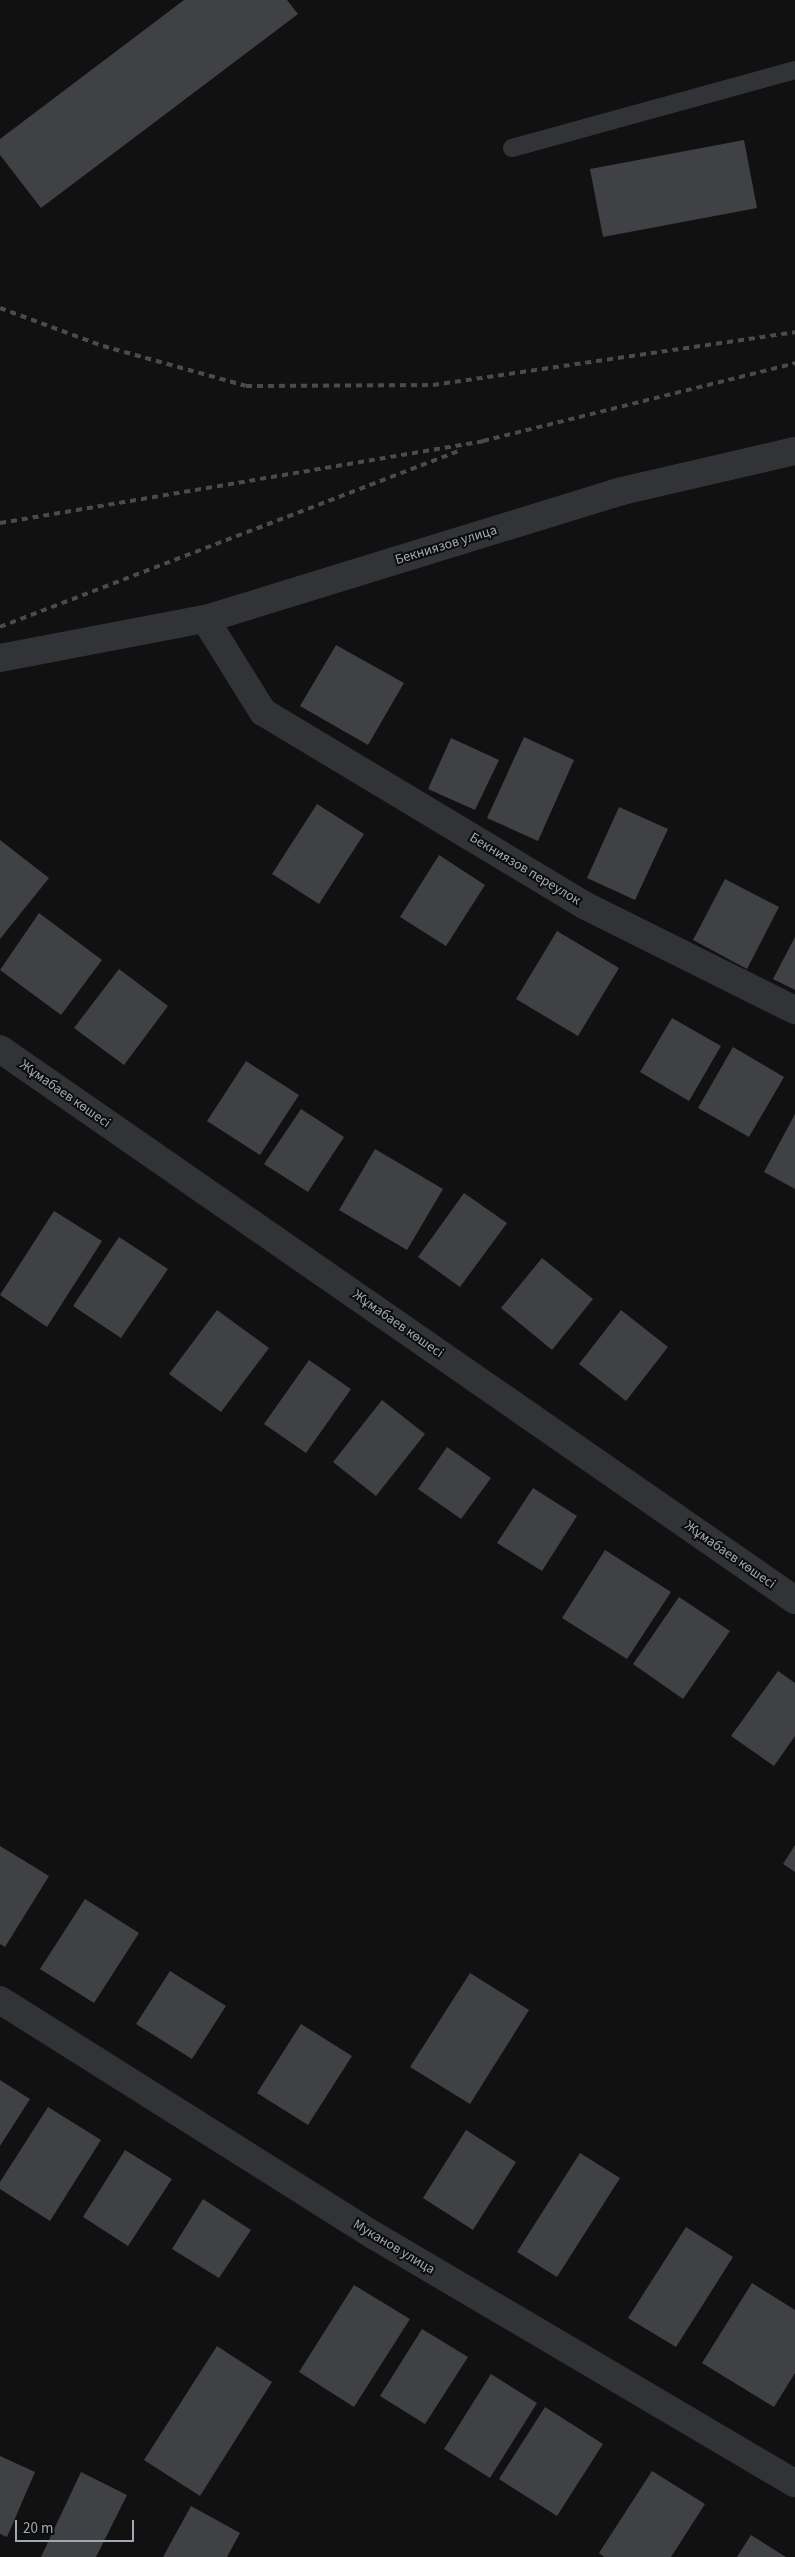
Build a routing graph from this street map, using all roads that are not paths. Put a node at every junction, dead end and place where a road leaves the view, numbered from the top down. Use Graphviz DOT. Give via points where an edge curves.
graph roads {
  1 [pos="795,70"];
  2 [pos="512,148"];
  3 [pos="795,451"];
  4 [pos="205,619"];
  5 [pos="0,658"];
  6 [pos="795,1010"];
  7 [pos="0,1048"];
  8 [pos="795,1600"];
  9 [pos="0,2000"];
  10 [pos="795,2483"];
  1 -- 2 [label="lane"];
  3 -- 4 [label="street, Бекниязов улица" via="622,491"];
  4 -- 5 [label="street, Бекниязов улица"];
  4 -- 6 [label="street, Бекниязов переулок" via="263,712 584,905"];
  7 -- 8 [label="street, Жұмабаев көшесі"];
  9 -- 10 [label="street, Муканов улица" via="375,2236"];
}
